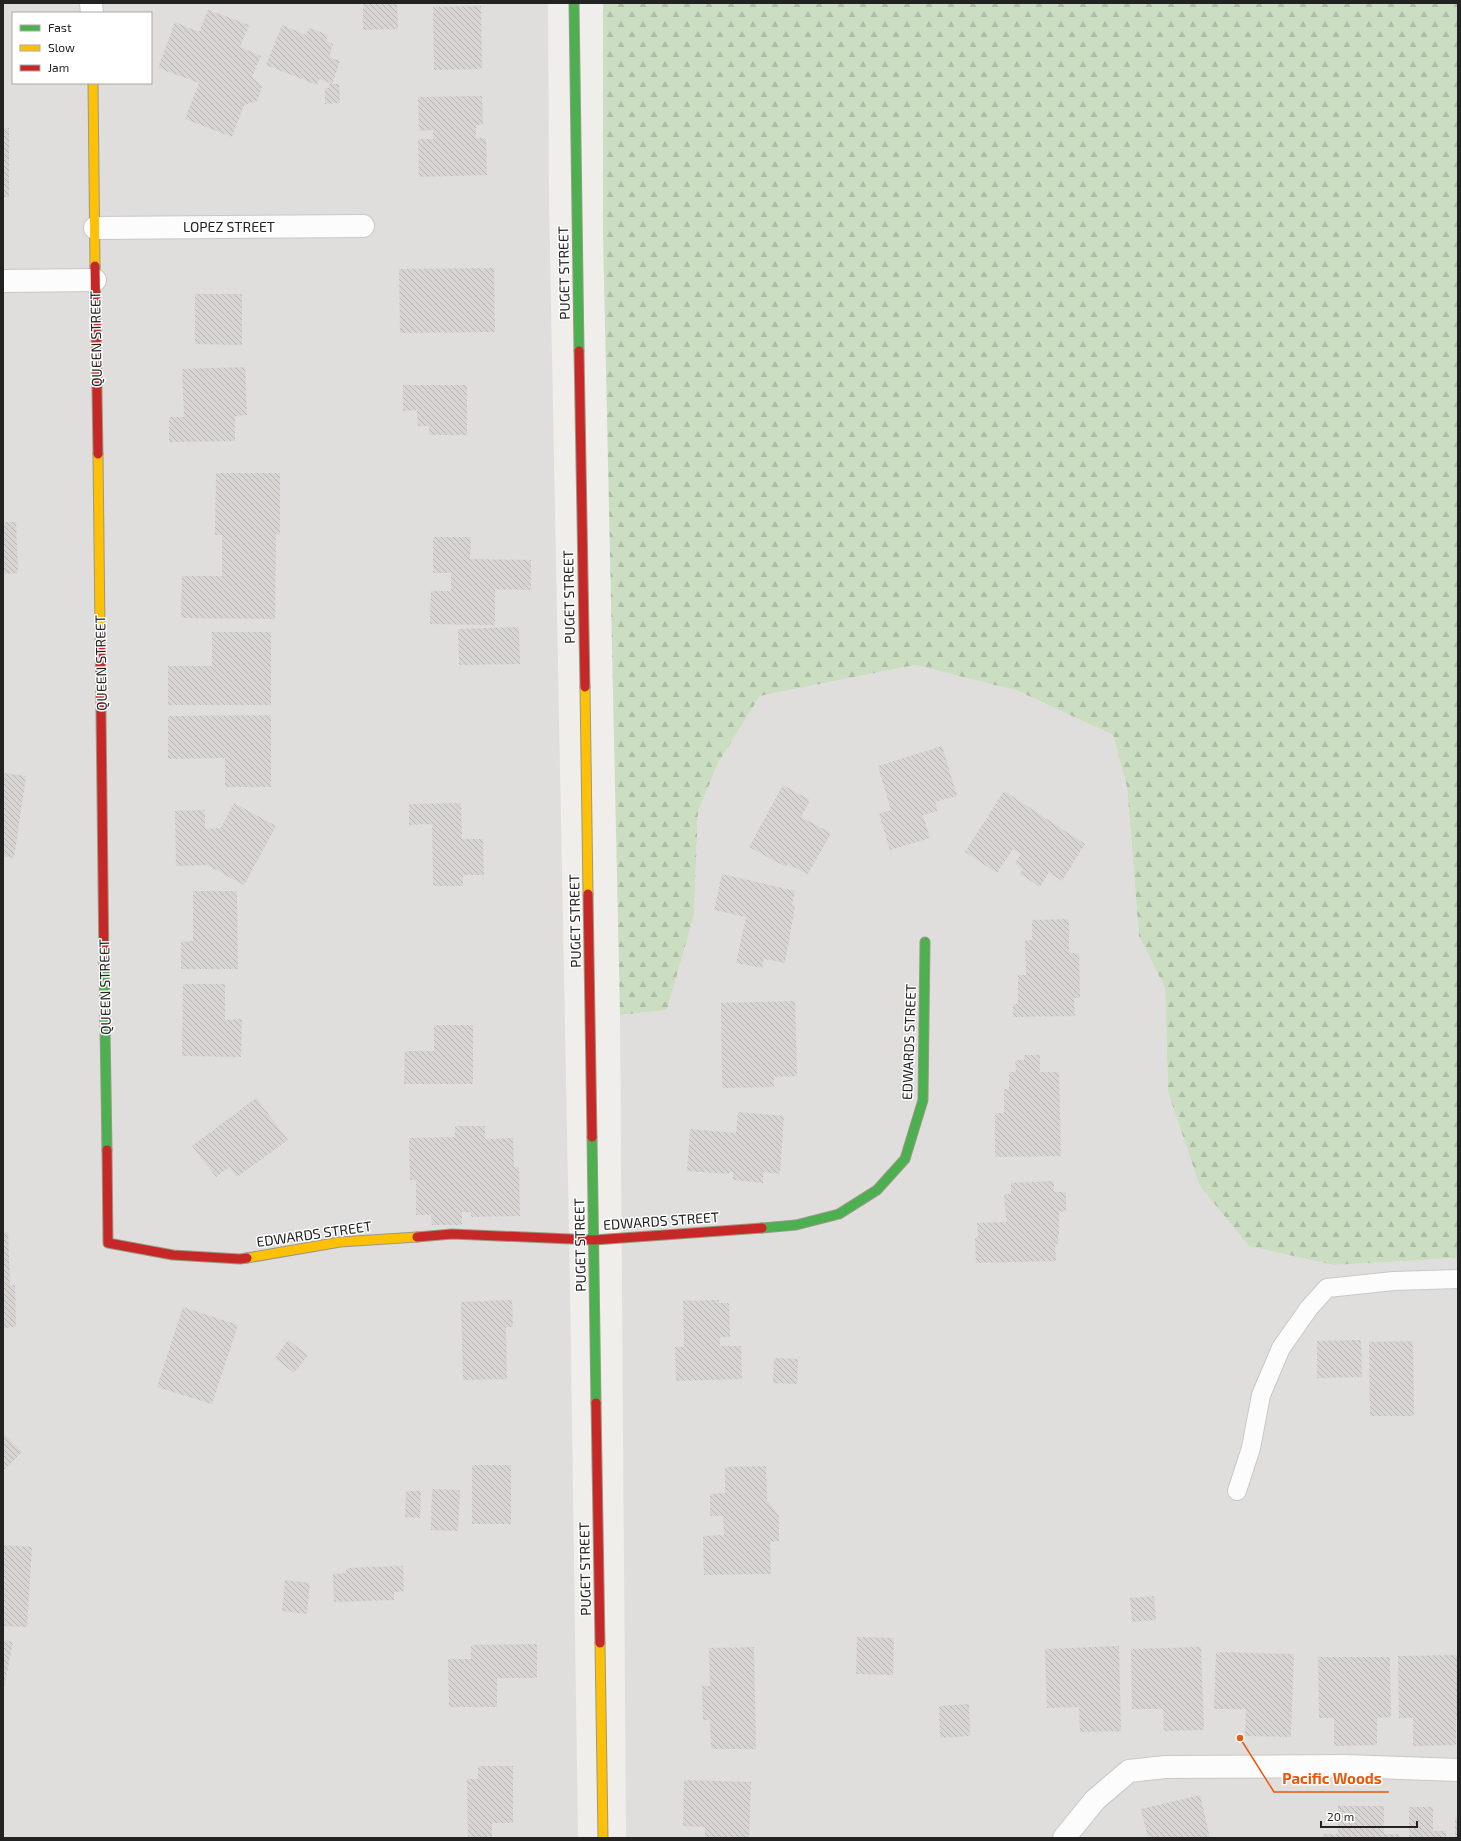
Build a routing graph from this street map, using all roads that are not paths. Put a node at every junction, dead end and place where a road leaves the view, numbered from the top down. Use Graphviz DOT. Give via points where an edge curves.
graph roads {
  1 [pos="574,3"];
  2 [pos="93,84"];
  3 [pos="363,226"];
  4 [pos="94,228"];
  5 [pos="95,280"];
  6 [pos="3,281"];
  7 [pos="925,942"];
  8 [pos="594,1240"];
  9 [pos="108,1243"];
  10 [pos="1458,1279"];
  11 [pos="1237,1491"];
  12 [pos="1458,1770"];
  13 [pos="603,1838"];
  14 [pos="1064,1838"];
  1 -- 8 [label="street, PUGET STREET"];
  2 -- 4 [label="street, QUEEN STREET"];
  3 -- 4 [label="street, LOPEZ STREET"];
  4 -- 5 [label="street, QUEEN STREET"];
  5 -- 6 [label="street"];
  5 -- 9 [label="street, QUEEN STREET"];
  7 -- 8 [label="street, EDWARDS STREET" via="923,1100 905,1159 877,1190 839,1214 796,1225"];
  8 -- 9 [label="street, EDWARDS STREET" via="452,1234 340,1242 240,1259 174,1255"];
  8 -- 13 [label="street, PUGET STREET"];
  10 -- 11 [label="lane" via="1394,1281 1327,1288 1309,1308 1281,1348 1261,1395 1251,1448"];
  12 -- 14 [label="street" via="1345,1766 1165,1767 1129,1771 1095,1800"];
}
